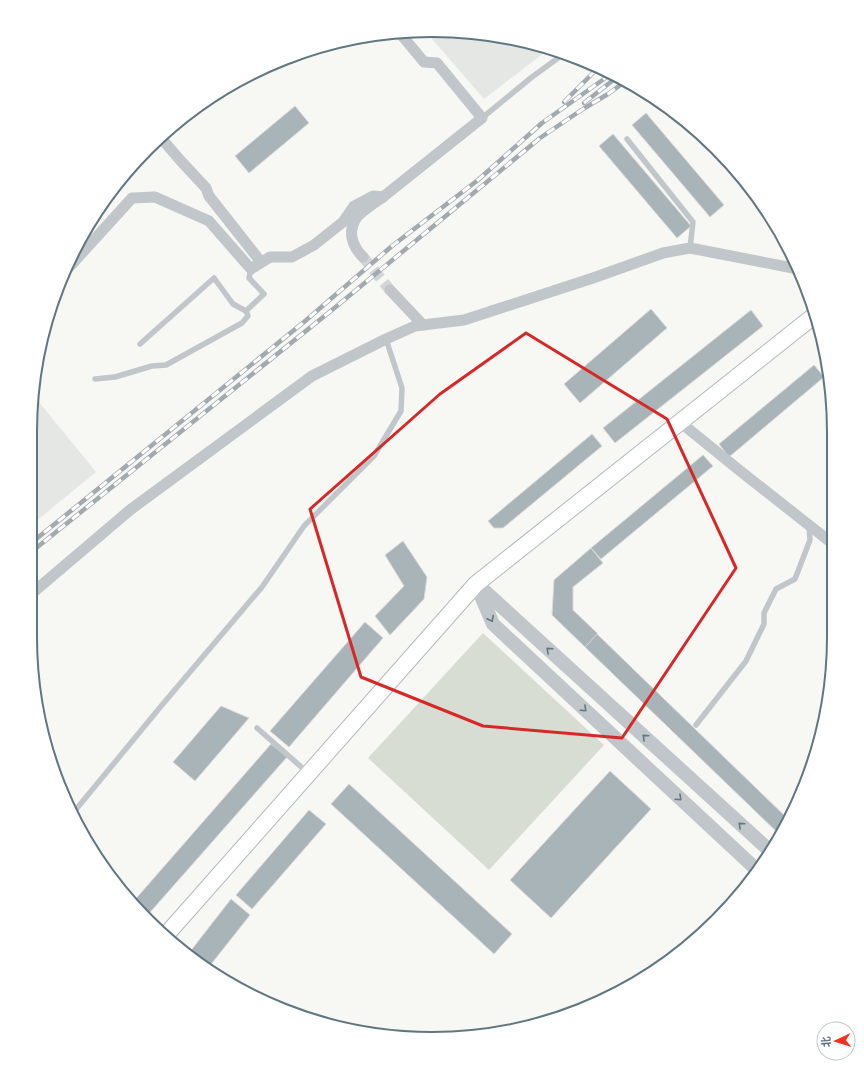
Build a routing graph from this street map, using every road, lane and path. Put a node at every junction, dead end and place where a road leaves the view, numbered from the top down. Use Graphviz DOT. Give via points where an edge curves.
graph roads {
  1 [pos="405,38"];
  2 [pos="559,58"];
  3 [pos="482,118"];
  4 [pos="627,139"];
  5 [pos="165,142"];
  6 [pos="383,197"];
  7 [pos="690,248"];
  8 [pos="363,257"];
  9 [pos="78,258"];
  10 [pos="261,262"];
  11 [pos="251,269"];
  12 [pos="791,269"];
  13 [pos="390,290"];
  14 [pos="246,311"];
  15 [pos="810,319"];
  16 [pos="423,325"];
  17 [pos="386,339"];
  18 [pos="140,344"];
  19 [pos="95,379"];
  20 [pos="680,422"];
  21 [pos="808,524"];
  22 [pos="827,539"];
  23 [pos="476,584"];
  24 [pos="37,590"];
  25 [pos="696,725"];
  26 [pos="257,728"];
  27 [pos="308,774"];
  28 [pos="77,809"];
  29 [pos="766,847"];
  30 [pos="753,866"];
  31 [pos="169,931"];
  1 -- 3 [label="street" via="424,62 437,63"];
  2 -- 3 [label="lane"];
  3 -- 6 [label="street"];
  4 -- 7 [label="lane" via="693,222"];
  5 -- 10 [label="street" via="206,188"];
  6 -- 8 [label="street" via="358,216 353,224 353,242 356,251"];
  6 -- 10 [label="street" via="373,196 354,206 343,222 314,245 292,256 270,257"];
  7 -- 12 [label="street"];
  7 -- 16 [label="street" via="663,253 464,320"];
  9 -- 11 [label="street" via="132,198 154,196 209,220"];
  10 -- 11 [label="street"];
  11 -- 14 [label="lane" via="249,278 264,294"];
  13 -- 16 [label="street"];
  14 -- 18 [label="lane" via="233,304 214,278"];
  14 -- 19 [label="lane" via="248,316 242,323 166,365"];
  15 -- 20 [label="main road"];
  16 -- 17 [label="street"];
  17 -- 24 [label="street" via="312,376 130,510"];
  17 -- 28 [label="lane" via="402,388 401,410 374,456 304,526 262,587"];
  20 -- 21 [label="street"];
  20 -- 23 [label="main road"];
  21 -- 22 [label="street"];
  21 -- 25 [label="lane" via="810,540 795,579 776,589 764,613 764,624 746,661"];
  23 -- 27 [label="main road"];
  29 -- 23 [label="street, one-way"];
  23 -- 30 [label="street, one-way" via="492,624"];
  26 -- 27 [label="lane"];
  27 -- 31 [label="main road"];
}
